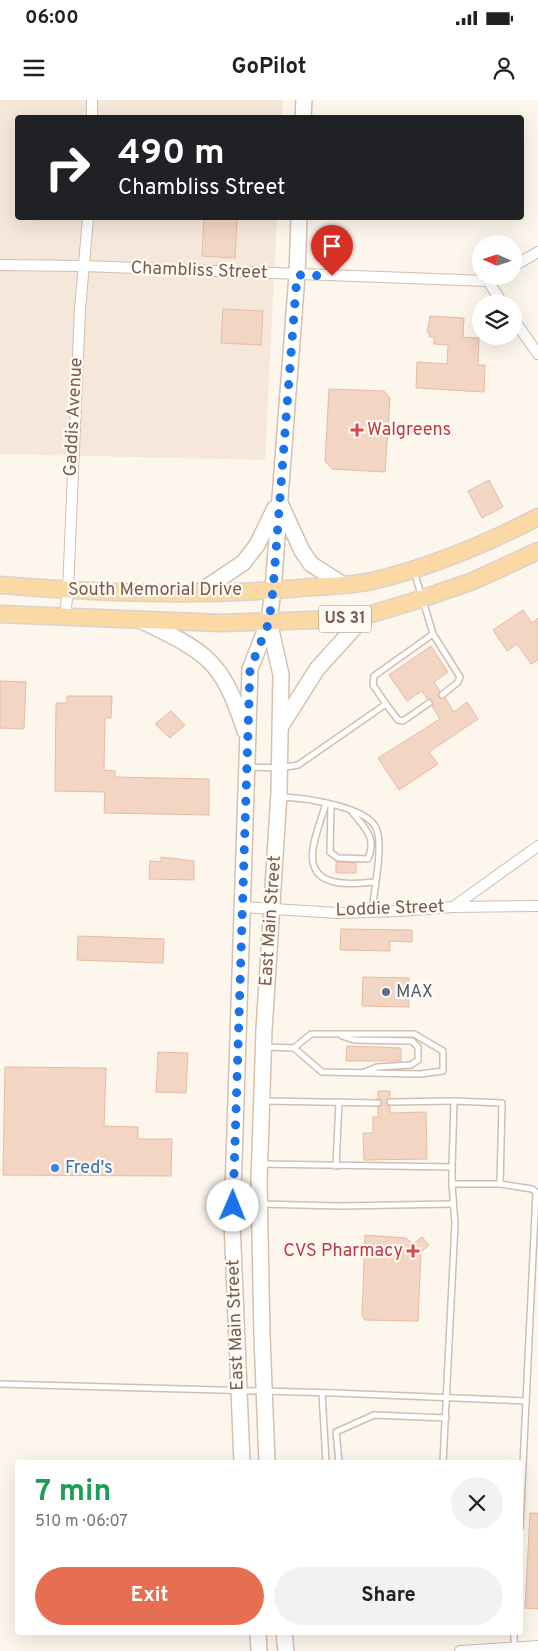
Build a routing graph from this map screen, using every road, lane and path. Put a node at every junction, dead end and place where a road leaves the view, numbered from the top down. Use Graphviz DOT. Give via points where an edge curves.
graph roads {
  1 [pos="92,100"];
  2 [pos="304,100"];
  3 [pos="92,115"];
  4 [pos="303,115"];
  5 [pos="88,220"];
  6 [pos="299,220"];
  7 [pos="538,252"];
  8 [pos="522,261"];
  9 [pos="0,265"];
  10 [pos="84,266"];
  11 [pos="297,275"];
  12 [pos="472,279"];
  13 [pos="522,331"];
  14 [pos="538,354"];
  15 [pos="279,500"];
  16 [pos="538,517"];
  17 [pos="538,551"];
  18 [pos="414,570"];
  19 [pos="342,584"];
  20 [pos="0,585"];
  21 [pos="68,590"];
  22 [pos="273,590"];
  23 [pos="201,591"];
  24 [pos="421,599"];
  25 [pos="0,614"];
  26 [pos="64,616"];
  27 [pos="365,616"];
  28 [pos="140,620"];
  29 [pos="269,622"];
  30 [pos="432,634"];
  31 [pos="442,694"];
  32 [pos="429,703"];
  33 [pos="386,704"];
  34 [pos="281,728"];
  35 [pos="250,744"];
  36 [pos="249,767"];
  37 [pos="280,768"];
  38 [pos="279,797"];
  39 [pos="328,804"];
  40 [pos="352,812"];
  41 [pos="538,846"];
  42 [pos="375,882"];
  43 [pos="538,906"];
  44 [pos="242,907"];
  45 [pos="453,907"];
  46 [pos="273,909"];
  47 [pos="372,912"];
  48 [pos="338,1034"];
  49 [pos="263,1047"];
  50 [pos="294,1048"];
  51 [pos="359,1074"];
  52 [pos="262,1101"];
  53 [pos="454,1101"];
  54 [pos="339,1102"];
  55 [pos="390,1102"];
  56 [pos="378,1103"];
  57 [pos="260,1164"];
  58 [pos="336,1166"];
  59 [pos="452,1168"];
  60 [pos="452,1184"];
  61 [pos="500,1184"];
  62 [pos="260,1204"];
  63 [pos="452,1204"];
  64 [pos="0,1384"];
  65 [pos="238,1391"];
  66 [pos="264,1392"];
  67 [pos="322,1392"];
  68 [pos="447,1398"];
  69 [pos="526,1401"];
  70 [pos="446,1418"];
  71 [pos="242,1460"];
  72 [pos="267,1460"];
  73 [pos="326,1460"];
  74 [pos="339,1460"];
  75 [pos="443,1460"];
  76 [pos="523,1466"];
  77 [pos="258,1635"];
  78 [pos="284,1635"];
  79 [pos="514,1635"];
  80 [pos="514,1646"];
  81 [pos="538,1646"];
  82 [pos="259,1651"];
  83 [pos="286,1651"];
  84 [pos="460,1651"];
  1 -- 3 [label="street"];
  2 -- 4 [label="main road"];
  5 -- 10 [label="street, Gaddis Avenue"];
  6 -- 11 [label="main road, East Main Street"];
  7 -- 8 [label="street"];
  9 -- 10 [label="street, Chambliss Street"];
  10 -- 11 [label="street, Chambliss Street"];
  10 -- 21 [label="street, Gaddis Avenue"];
  11 -- 12 [label="street, Chambliss Street"];
  11 -- 15 [label="main road, East Main Street"];
  13 -- 14 [label="street"];
  15 -- 19 [label="main road" via="302,551 312,564"];
  15 -- 22 [label="main road, East Main Street"];
  15 -- 23 [label="main road" via="257,545 243,563"];
  16 -- 18 [label="main road, South Memorial Drive / US 31" via="486,544"];
  17 -- 24 [label="main road, South Memorial Drive / US 31" via="473,581"];
  18 -- 19 [label="main road, South Memorial Drive / US 31" via="370,582"];
  18 -- 24 [label="lane"];
  19 -- 22 [label="main road, South Memorial Drive / US 31"];
  20 -- 21 [label="main road, South Memorial Drive / US 31"];
  21 -- 23 [label="main road, South Memorial Drive / US 31"];
  21 -- 26 [label="street, Gaddis Avenue"];
  22 -- 23 [label="main road, South Memorial Drive / US 31"];
  22 -- 29 [label="main road, East Main Street"];
  24 -- 27 [label="main road, South Memorial Drive / US 31"];
  24 -- 30 [label="lane"];
  25 -- 26 [label="main road, South Memorial Drive / US 31"];
  26 -- 28 [label="main road, South Memorial Drive / US 31"];
  27 -- 29 [label="main road, South Memorial Drive / US 31"];
  27 -- 34 [label="main road" via="317,669"];
  28 -- 29 [label="main road, South Memorial Drive / US 31"];
  28 -- 35 [label="main road" via="194,647 217,668 233,696"];
  29 -- 34 [label="main road, East Main Street" via="281,675"];
  29 -- 35 [label="main road, East Main Street" via="250,669"];
  30 -- 31 [label="lane" via="460,677"];
  30 -- 33 [label="lane" via="374,676 373,685"];
  32 -- 33 [label="lane" via="403,721 398,720"];
  33 -- 37 [label="lane" via="298,765"];
  34 -- 37 [label="main road, East Main Street"];
  35 -- 36 [label="main road, East Main Street"];
  36 -- 37 [label="lane"];
  36 -- 44 [label="main road, East Main Street"];
  37 -- 38 [label="main road, East Main Street"];
  38 -- 39 [label="lane" via="314,799"];
  38 -- 46 [label="main road, East Main Street"];
  39 -- 40 [label="lane"];
  39 -- 40 [label="lane" via="330,852 338,858 368,859 372,850 371,836"];
  39 -- 42 [label="lane" via="311,859 314,869 322,878 337,883"];
  40 -- 42 [label="lane" via="366,817 377,829"];
  41 -- 45 [label="street"];
  42 -- 47 [label="lane"];
  43 -- 45 [label="street, Loddie Street"];
  44 -- 46 [label="street, Loddie Street"];
  44 -- 65 [label="main road, East Main Street" via="232,1222"];
  45 -- 47 [label="street, Loddie Street"];
  46 -- 47 [label="street, Loddie Street"];
  46 -- 49 [label="main road, East Main Street"];
  48 -- 50 [label="lane" via="311,1034"];
  48 -- 51 [label="lane" via="354,1040 412,1041 418,1047 418,1060 411,1065 378,1067"];
  48 -- 51 [label="lane" via="414,1034 443,1051 444,1072"];
  49 -- 50 [label="lane"];
  49 -- 52 [label="main road, East Main Street"];
  50 -- 51 [label="lane" via="322,1072"];
  52 -- 54 [label="lane"];
  52 -- 57 [label="main road, East Main Street"];
  53 -- 55 [label="lane"];
  53 -- 59 [label="lane"];
  53 -- 61 [label="lane" via="502,1103"];
  54 -- 56 [label="lane"];
  54 -- 58 [label="lane"];
  57 -- 58 [label="lane"];
  57 -- 62 [label="main road, East Main Street"];
  58 -- 59 [label="lane"];
  59 -- 60 [label="lane"];
  60 -- 61 [label="lane"];
  60 -- 63 [label="lane"];
  61 -- 69 [label="lane" via="536,1192"];
  62 -- 63 [label="lane"];
  62 -- 66 [label="main road, East Main Street"];
  63 -- 68 [label="lane" via="455,1224"];
  64 -- 65 [label="lane"];
  65 -- 66 [label="lane"];
  65 -- 71 [label="main road, East Main Street"];
  66 -- 67 [label="lane"];
  66 -- 72 [label="main road, East Main Street"];
  67 -- 68 [label="lane"];
  67 -- 73 [label="lane"];
  68 -- 69 [label="lane"];
  68 -- 70 [label="lane"];
  69 -- 76 [label="lane"];
  70 -- 74 [label="lane" via="374,1415 336,1432"];
  70 -- 75 [label="lane"];
  77 -- 82 [label="main road"];
  78 -- 83 [label="main road"];
  79 -- 80 [label="lane"];
  80 -- 81 [label="street"];
  80 -- 84 [label="street"];
}
